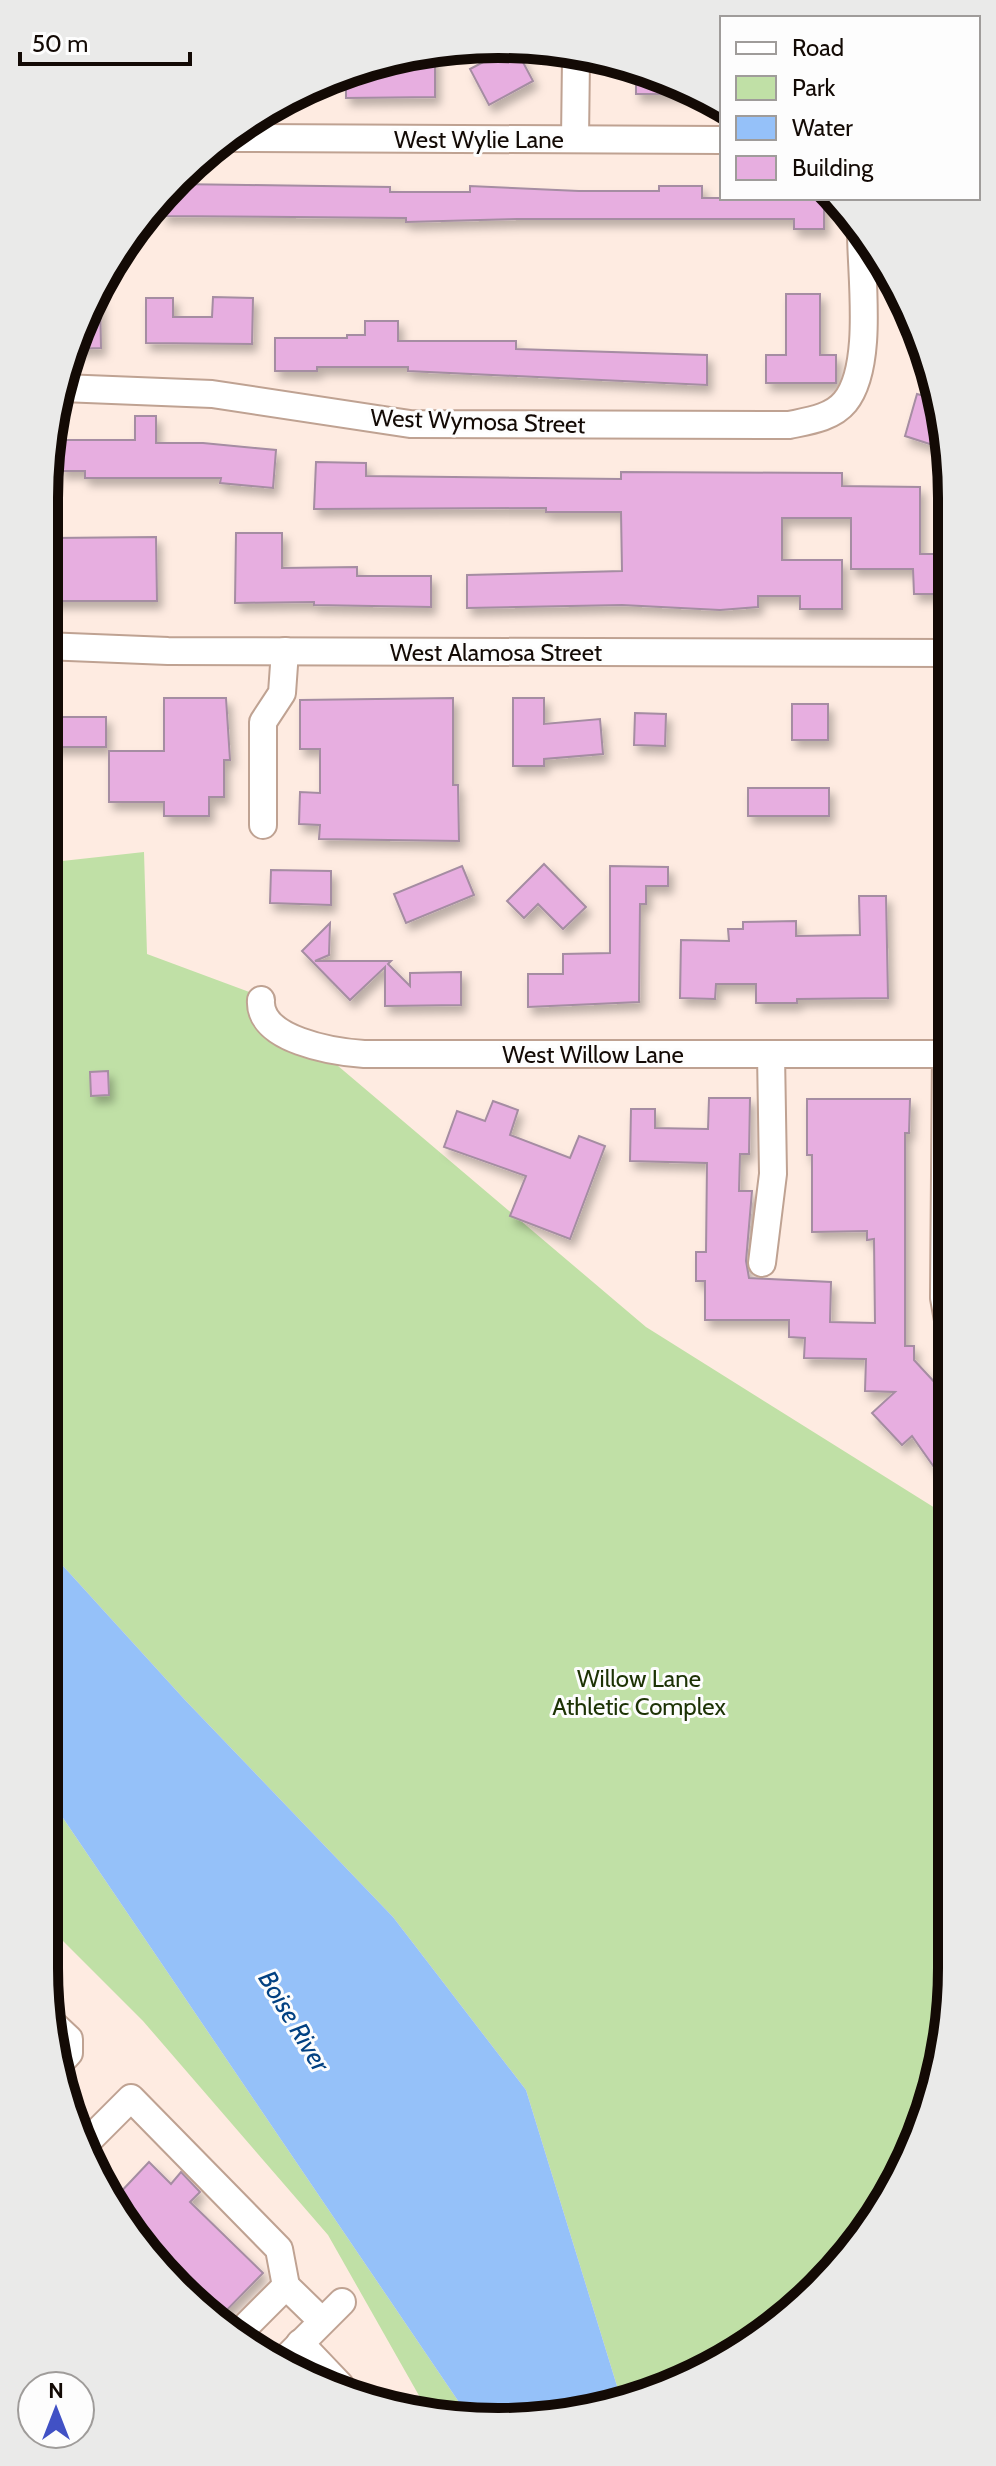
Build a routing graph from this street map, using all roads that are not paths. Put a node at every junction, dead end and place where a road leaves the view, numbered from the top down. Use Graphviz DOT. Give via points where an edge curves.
graph roads {
  1 [pos="576,65"];
  2 [pos="245,138"];
  3 [pos="575,139"];
  4 [pos="720,140"];
  5 [pos="861,250"];
  6 [pos="72,388"];
  7 [pos="58,646"];
  8 [pos="285,651"];
  9 [pos="938,653"];
  10 [pos="263,825"];
  11 [pos="261,1000"];
  12 [pos="771,1054"];
  13 [pos="938,1054"];
  14 [pos="762,1263"];
  15 [pos="63,2034"];
  16 [pos="66,2056"];
  17 [pos="92,2137"];
  18 [pos="286,2286"];
  19 [pos="342,2302"];
  20 [pos="322,2321"];
  21 [pos="245,2327"];
  22 [pos="300,2343"];
  23 [pos="289,2355"];
  24 [pos="331,2375"];
  1 -- 3 [label="street"];
  2 -- 3 [label="street, West Wylie Lane"];
  3 -- 4 [label="street, West Wylie Lane"];
  5 -- 6 [label="street, West Wymosa Street" via="858,382 844,404 820,418 789,425 456,426 212,394"];
  7 -- 8 [label="street, West Alamosa Street"];
  8 -- 9 [label="street, West Alamosa Street"];
  8 -- 10 [label="street" via="282,693 263,722"];
  11 -- 12 [label="street, West Willow Lane" via="267,1022 303,1043 336,1052"];
  12 -- 13 [label="street, West Willow Lane"];
  12 -- 14 [label="street" via="773,1174"];
  15 -- 16 [label="street" via="69,2039"];
  17 -- 18 [label="street" via="131,2098 279,2249"];
  18 -- 20 [label="street"];
  18 -- 21 [label="street"];
  19 -- 20 [label="street"];
  20 -- 22 [label="street"];
  22 -- 23 [label="street"];
  22 -- 24 [label="street"];
}
